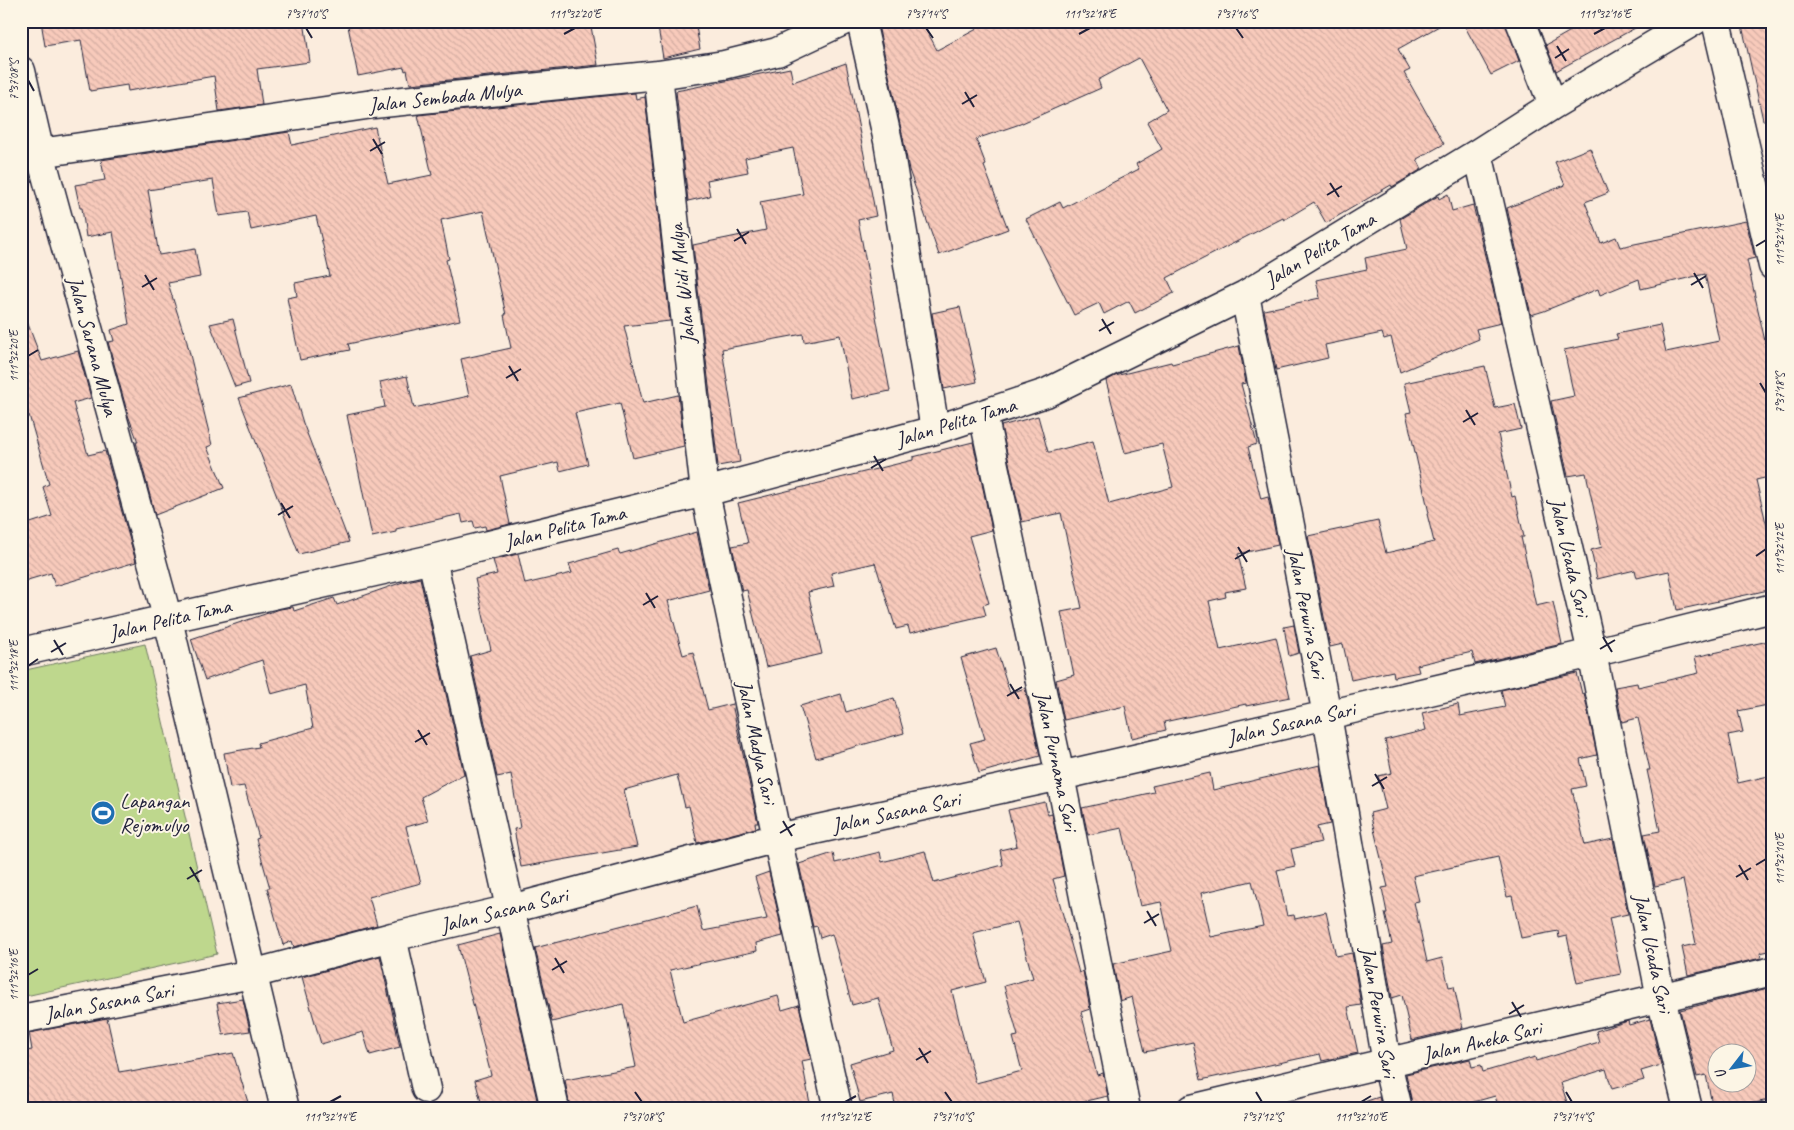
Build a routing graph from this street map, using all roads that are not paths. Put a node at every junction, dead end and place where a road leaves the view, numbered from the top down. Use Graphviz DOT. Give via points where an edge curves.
graph roads {
  1 [pos="843,21"];
  2 [pos="861,21"];
  3 [pos="1520,21"];
  4 [pos="1694,21"];
  5 [pos="1716,21"];
  6 [pos="21,71"];
  7 [pos="658,75"];
  8 [pos="1553,105"];
  9 [pos="1478,153"];
  10 [pos="31,155"];
  11 [pos="1773,266"];
  12 [pos="1245,295"];
  13 [pos="983,414"];
  14 [pos="935,430"];
  15 [pos="705,492"];
  16 [pos="432,560"];
  17 [pos="1773,608"];
  18 [pos="168,620"];
  19 [pos="21,652"];
  20 [pos="1592,653"];
  21 [pos="1327,715"];
  22 [pos="1060,776"];
  23 [pos="777,838"];
  24 [pos="511,909"];
  25 [pos="392,937"];
  26 [pos="1773,971"];
  27 [pos="252,974"];
  28 [pos="1661,998"];
  29 [pos="21,1019"];
  30 [pos="1387,1063"];
  31 [pos="426,1089"];
  32 [pos="285,1109"];
  33 [pos="555,1109"];
  34 [pos="838,1109"];
  35 [pos="1126,1109"];
  36 [pos="1191,1109"];
  37 [pos="1398,1109"];
  38 [pos="1688,1109"];
  1 -- 7 [label="street, Jalan Sembada Mulya" via="777,52 724,65"];
  2 -- 14 [label="street" via="888,141"];
  3 -- 8 [label="street"];
  4 -- 8 [label="street, Jalan Pelita Tama"];
  5 -- 11 [label="street"];
  6 -- 10 [label="street, Jalan Sarana Mulya"];
  7 -- 10 [label="street, Jalan Sembada Mulya" via="372,104"];
  7 -- 15 [label="street, Jalan Widi Mulya"];
  8 -- 9 [label="street, Jalan Pelita Tama"];
  9 -- 12 [label="street, Jalan Pelita Tama"];
  9 -- 20 [label="street, Jalan Usada Sari"];
  10 -- 18 [label="street, Jalan Sarana Mulya"];
  12 -- 13 [label="street, Jalan Pelita Tama" via="1046,393"];
  12 -- 21 [label="street, Jalan Perwira Sari"];
  13 -- 14 [label="street, Jalan Pelita Tama"];
  13 -- 22 [label="street, Jalan Purnama Sari"];
  14 -- 15 [label="street, Jalan Pelita Tama"];
  15 -- 16 [label="street, Jalan Pelita Tama"];
  15 -- 23 [label="street, Jalan Madya Sari"];
  16 -- 18 [label="street, Jalan Pelita Tama"];
  16 -- 24 [label="street"];
  17 -- 20 [label="street, Jalan Sasana Sari"];
  18 -- 19 [label="street, Jalan Pelita Tama"];
  18 -- 27 [label="street, Jalan Sarana Mulya"];
  20 -- 21 [label="street, Jalan Sasana Sari"];
  20 -- 28 [label="street, Jalan Usada Sari"];
  21 -- 22 [label="street, Jalan Sasana Sari"];
  21 -- 30 [label="street, Jalan Perwira Sari"];
  22 -- 23 [label="street, Jalan Sasana Sari"];
  22 -- 35 [label="street, Jalan Purnama Sari"];
  23 -- 24 [label="street, Jalan Sasana Sari"];
  23 -- 34 [label="street, Jalan Madya Sari"];
  24 -- 25 [label="street, Jalan Sasana Sari"];
  24 -- 33 [label="street"];
  25 -- 27 [label="street, Jalan Sasana Sari"];
  25 -- 31 [label="street"];
  26 -- 28 [label="street, Jalan Aneka Sari"];
  27 -- 29 [label="street, Jalan Sasana Sari"];
  27 -- 32 [label="street, Jalan Sarana Mulya"];
  28 -- 30 [label="street, Jalan Aneka Sari"];
  28 -- 38 [label="street, Jalan Usada Sari"];
  30 -- 36 [label="street, Jalan Aneka Sari"];
  30 -- 37 [label="street, Jalan Perwira Sari"];
}
